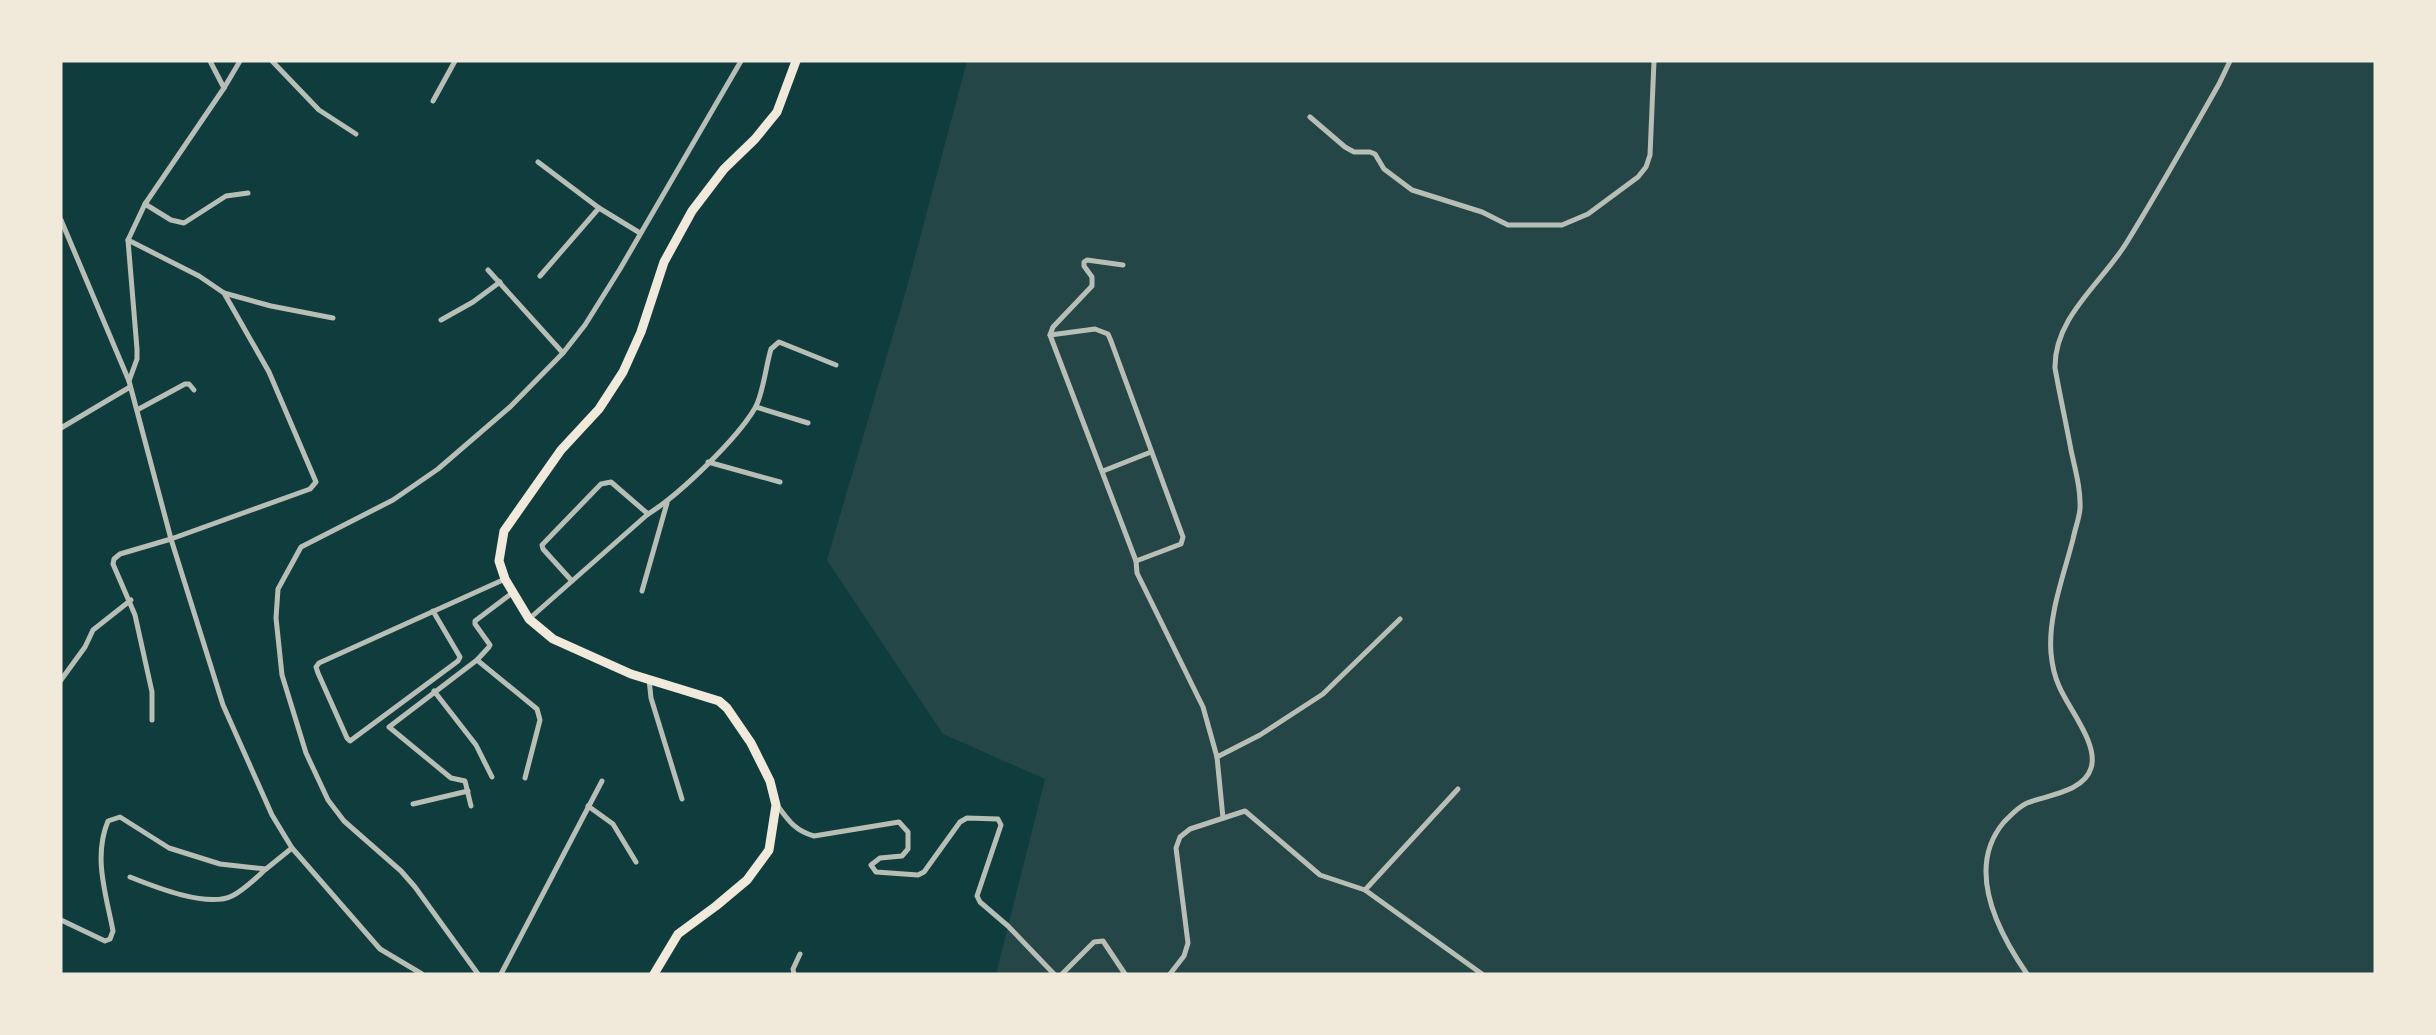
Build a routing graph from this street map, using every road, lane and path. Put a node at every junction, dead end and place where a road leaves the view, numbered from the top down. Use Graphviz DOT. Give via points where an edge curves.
graph roads {
  1 [pos="210,61"];
  2 [pos="240,61"];
  3 [pos="272,61"];
  4 [pos="454,61"];
  5 [pos="741,61"];
  6 [pos="796,61"];
  7 [pos="1654,61"];
  8 [pos="2230,61"];
  9 [pos="224,88"];
  10 [pos="433,101"];
  11 [pos="1310,117"];
  12 [pos="356,134"];
  13 [pos="538,162"];
  14 [pos="248,193"];
  15 [pos="144,204"];
  16 [pos="599,208"];
  17 [pos="61,220"];
  18 [pos="640,233"];
  19 [pos="128,240"];
  20 [pos="1123,265"];
  21 [pos="488,270"];
  22 [pos="540,276"];
  23 [pos="500,282"];
  24 [pos="224,292"];
  25 [pos="333,318"];
  26 [pos="441,320"];
  27 [pos="1050,335"];
  28 [pos="563,353"];
  29 [pos="836,366"];
  30 [pos="129,384"];
  31 [pos="194,390"];
  32 [pos="756,407"];
  33 [pos="137,410"];
  34 [pos="808,423"];
  35 [pos="61,428"];
  36 [pos="1151,452"];
  37 [pos="708,462"];
  38 [pos="1103,471"];
  39 [pos="780,482"];
  40 [pos="668,502"];
  41 [pos="648,514"];
  42 [pos="171,539"];
  43 [pos="1136,561"];
  44 [pos="505,579"];
  45 [pos="572,581"];
  46 [pos="642,591"];
  47 [pos="512,593"];
  48 [pos="131,600"];
  49 [pos="433,611"];
  50 [pos="529,619"];
  51 [pos="1400,619"];
  52 [pos="477,660"];
  53 [pos="649,679"];
  54 [pos="61,680"];
  55 [pos="434,691"];
  56 [pos="152,720"];
  57 [pos="1217,757"];
  58 [pos="492,777"];
  59 [pos="525,778"];
  60 [pos="602,781"];
  61 [pos="1458,789"];
  62 [pos="468,791"];
  63 [pos="682,799"];
  64 [pos="413,804"];
  65 [pos="776,805"];
  66 [pos="471,806"];
  67 [pos="588,806"];
  68 [pos="1223,818"];
  69 [pos="292,848"];
  70 [pos="636,862"];
  71 [pos="266,869"];
  72 [pos="130,878"];
  73 [pos="1366,890"];
  74 [pos="61,920"];
  75 [pos="800,954"];
  76 [pos="422,974"];
  77 [pos="478,974"];
  78 [pos="501,974"];
  79 [pos="654,974"];
  80 [pos="794,974"];
  81 [pos="1054,974"];
  82 [pos="1062,974"];
  83 [pos="1124,974"];
  84 [pos="1170,974"];
  85 [pos="1482,974"];
  86 [pos="2028,974"];
  1 -- 9 [label="street"];
  2 -- 9 [label="street"];
  3 -- 12 [label="street" via="319,110"];
  4 -- 10 [label="street"];
  5 -- 18 [label="street"];
  6 -- 44 [label="main road" via="777,112 724,169 692,211 664,262 641,332 623,372 598,409 561,450 504,531 499,561"];
  7 -- 11 [label="street" via="1650,155 1646,167 1638,177 1588,214 1562,225 1508,225 1482,212 1412,190 1384,169 1375,154 1354,152 1345,147"];
  8 -- 86 [label="street" via="2126,244 2068,321 2054,353 2079,488 2080,510 2052,624 2051,651 2059,687 2093,756 2085,779 2025,804 1999,829 1988,850 1985,873 1988,893 2000,924"];
  9 -- 15 [label="street"];
  13 -- 16 [label="street"];
  14 -- 15 [label="street" via="226,196 184,222 171,220"];
  15 -- 19 [label="street"];
  16 -- 18 [label="street"];
  16 -- 22 [label="street"];
  17 -- 30 [label="street"];
  18 -- 28 [label="street" via="585,325"];
  19 -- 24 [label="street"];
  19 -- 30 [label="street" via="137,349"];
  20 -- 27 [label="street" via="1084,262 1092,277 1092,286 1053,327"];
  21 -- 23 [label="street"];
  23 -- 26 [label="street"];
  23 -- 28 [label="street"];
  24 -- 25 [label="street" via="271,306"];
  24 -- 42 [label="street" via="269,372 316,482 310,489"];
  27 -- 36 [label="street" via="1095,330 1108,334"];
  27 -- 38 [label="street"];
  28 -- 77 [label="street" via="510,407 438,468 394,500 301,547 278,589 276,618 282,675 306,753 328,800 344,821 415,887"];
  29 -- 32 [label="street" via="779,342 774,344"];
  30 -- 33 [label="street"];
  30 -- 35 [label="street"];
  31 -- 33 [label="street" via="185,384"];
  32 -- 34 [label="street"];
  32 -- 37 [label="street"];
  33 -- 42 [label="street"];
  36 -- 38 [label="street"];
  36 -- 43 [label="street" via="1183,541"];
  37 -- 39 [label="street"];
  37 -- 40 [label="street"];
  38 -- 43 [label="street"];
  40 -- 41 [label="street"];
  40 -- 46 [label="street"];
  41 -- 45 [label="street"];
  41 -- 45 [label="street" via="611,482 601,484 542,545"];
  42 -- 48 [label="street" via="120,554 114,559 116,572"];
  42 -- 69 [label="street" via="223,705 272,815"];
  43 -- 57 [label="street" via="1137,573 1203,706"];
  44 -- 47 [label="main road"];
  44 -- 49 [label="street"];
  45 -- 50 [label="street"];
  47 -- 50 [label="main road"];
  47 -- 52 [label="street" via="475,621 490,645"];
  48 -- 54 [label="street" via="93,630"];
  48 -- 56 [label="street" via="152,692"];
  49 -- 49 [label="street" via="316,667 350,741 458,661 460,657"];
  50 -- 53 [label="main road" via="567,647"];
  51 -- 57 [label="street" via="1322,694 1260,735"];
  52 -- 55 [label="street"];
  52 -- 59 [label="street" via="537,709 540,720"];
  53 -- 63 [label="street" via="651,698"];
  53 -- 65 [label="main road" via="719,701 727,708 751,743 770,781"];
  55 -- 58 [label="street" via="476,745"];
  55 -- 62 [label="street" via="389,727 451,778 465,781"];
  57 -- 68 [label="street"];
  60 -- 67 [label="street"];
  61 -- 73 [label="street"];
  62 -- 64 [label="street"];
  62 -- 66 [label="street"];
  65 -- 79 [label="main road" via="769,850 747,880 678,934"];
  65 -- 81 [label="street" via="793,827 814,836 899,822 908,832 908,849 902,856 880,858 872,865 876,872 910,876 924,872 960,822 967,818 998,819 1001,824 978,896 980,902"];
  67 -- 70 [label="street" via="614,824"];
  67 -- 78 [label="street"];
  68 -- 73 [label="street" via="1245,811 1320,874"];
  68 -- 84 [label="street" via="1190,829 1180,837 1176,848 1188,943 1184,956"];
  69 -- 71 [label="street"];
  69 -- 76 [label="street" via="380,949"];
  71 -- 72 [label="street" via="233,896 215,901 164,890"];
  71 -- 74 [label="street" via="220,864 169,848 120,817 108,821 101,838 102,876 114,931 110,939 104,941"];
  73 -- 85 [label="street"];
  75 -- 80 [label="street"];
  82 -- 83 [label="street" via="1094,942 1099,941 1103,942"];
}
